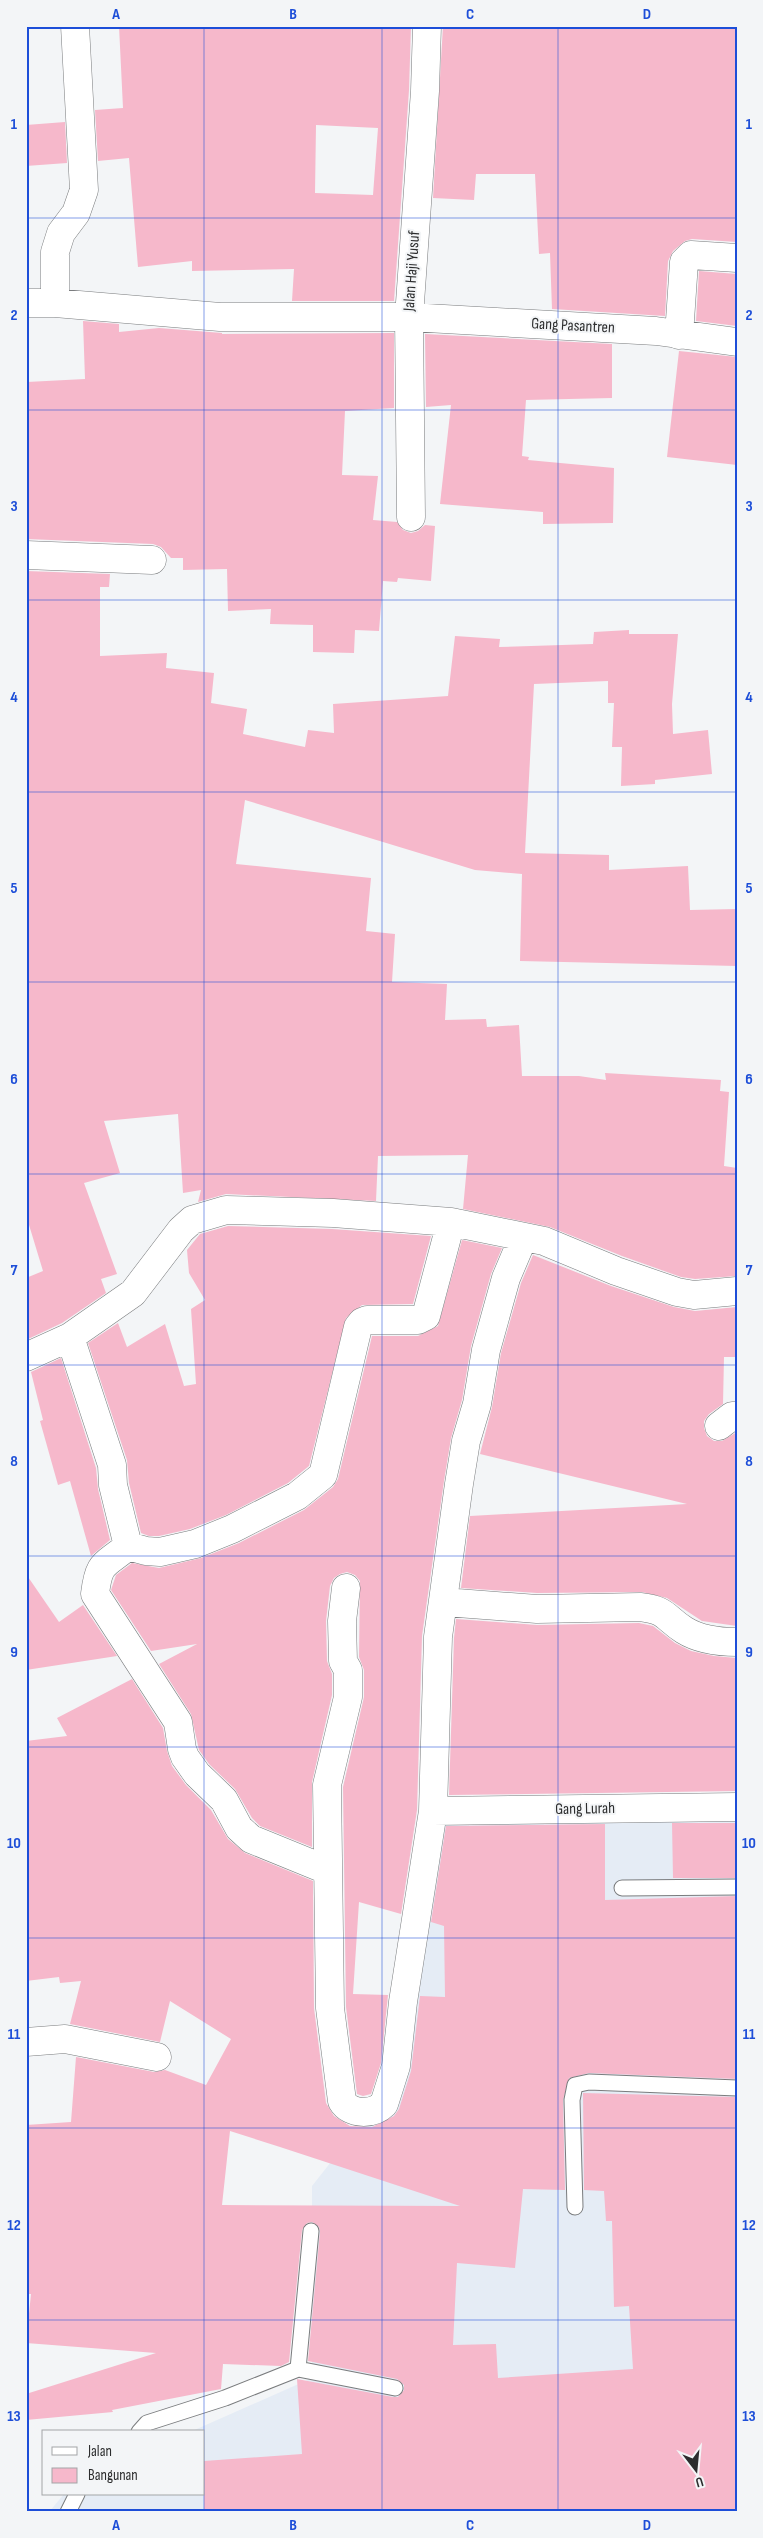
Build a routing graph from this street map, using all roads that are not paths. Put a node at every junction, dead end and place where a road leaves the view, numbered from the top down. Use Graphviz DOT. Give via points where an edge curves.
graph roads {
  1 [pos="75,26"];
  2 [pos="426,26"];
  3 [pos="737,258"];
  4 [pos="26,303"];
  5 [pos="55,303"];
  6 [pos="409,317"];
  7 [pos="679,334"];
  8 [pos="737,342"];
  9 [pos="411,517"];
  10 [pos="26,555"];
  11 [pos="152,560"];
  12 [pos="451,1222"];
  13 [pos="523,1238"];
  14 [pos="737,1290"];
  15 [pos="70,1337"];
  16 [pos="26,1357"];
  17 [pos="128,1546"];
  18 [pos="346,1588"];
  19 [pos="444,1602"];
  20 [pos="737,1642"];
  21 [pos="737,1807"];
  22 [pos="433,1811"];
  23 [pos="327,1870"];
  24 [pos="737,1887"];
  25 [pos="622,1888"];
  26 [pos="26,2042"];
  27 [pos="157,2057"];
  28 [pos="737,2088"];
  29 [pos="575,2207"];
  30 [pos="311,2231"];
  31 [pos="298,2369"];
  32 [pos="396,2388"];
  33 [pos="141,2430"];
  34 [pos="76,2496"];
  35 [pos="68,2512"];
  1 -- 5 [label="street" via="84,190 76,213 61,233 55,252"];
  2 -- 6 [label="street, Jalan Haji Yusuf" via="425,91"];
  3 -- 7 [label="street" via="687,257"];
  4 -- 5 [label="street, Gang Pasantren"];
  5 -- 6 [label="street, Gang Pasantren" via="220,317"];
  6 -- 7 [label="street, Gang Pasantren"];
  6 -- 9 [label="street, Jalan Haji Yusuf"];
  7 -- 8 [label="street, Gang Pasantren"];
  10 -- 11 [label="street"];
  12 -- 13 [label="street"];
  12 -- 15 [label="street" via="248,1209 226,1210 192,1220 133,1293"];
  12 -- 17 [label="street" via="426,1316 418,1320 367,1320 358,1327 323,1474 297,1496 195,1544 160,1552"];
  13 -- 14 [label="street" via="544,1242 616,1272 677,1292 694,1295"];
  13 -- 19 [label="street" via="506,1278 466,1441"];
  15 -- 16 [label="street"];
  15 -- 17 [label="street" via="112,1465 113,1485"];
  17 -- 23 [label="street" via="104,1562 97,1575 96,1594 178,1722 186,1758 197,1774 224,1800 239,1828 251,1839"];
  18 -- 23 [label="street" via="342,1621 348,1697 327,1785"];
  19 -- 20 [label="street" via="537,1609 654,1608 702,1638"];
  19 -- 22 [label="street" via="438,1637"];
  21 -- 22 [label="street, Gang Lurah"];
  22 -- 23 [label="street" via="396,2066 384,2104 372,2111 354,2111 346,2108 342,2101 330,2008"];
  24 -- 25 [label="lane"];
  26 -- 27 [label="street" via="65,2039"];
  28 -- 29 [label="lane" via="589,2082 575,2086 572,2100"];
  30 -- 31 [label="lane"];
  31 -- 32 [label="lane"];
  31 -- 33 [label="lane" via="225,2398 147,2423"];
  34 -- 35 [label="lane"];
}
